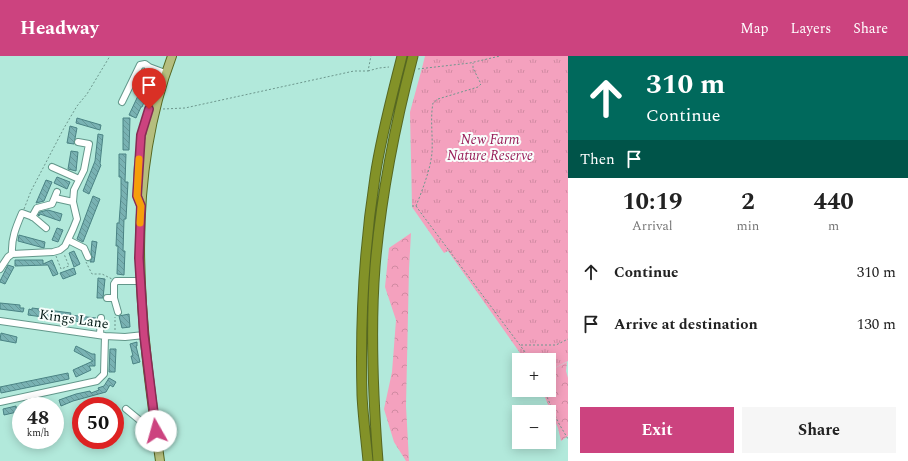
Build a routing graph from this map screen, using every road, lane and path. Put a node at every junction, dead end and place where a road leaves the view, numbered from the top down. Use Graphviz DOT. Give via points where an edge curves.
graph roads {
  1 [pos="110,56"];
  2 [pos="172,56"];
  3 [pos="371,56"];
  4 [pos="402,56"];
  5 [pos="413,56"];
  6 [pos="500,56"];
  7 [pos="473,62"];
  8 [pos="149,67"];
  9 [pos="389,67"];
  10 [pos="415,69"];
  11 [pos="368,71"];
  12 [pos="162,72"];
  13 [pos="143,81"];
  14 [pos="122,102"];
  15 [pos="151,108"];
  16 [pos="78,142"];
  17 [pos="52,167"];
  18 [pos="80,179"];
  19 [pos="73,202"];
  20 [pos="412,206"];
  21 [pos="416,206"];
  22 [pos="22,213"];
  23 [pos="32,216"];
  24 [pos="46,228"];
  25 [pos="68,240"];
  26 [pos="62,248"];
  27 [pos="55,252"];
  28 [pos="12,254"];
  29 [pos="87,259"];
  30 [pos="0,269"];
  31 [pos="116,281"];
  32 [pos="140,281"];
  33 [pos="112,300"];
  34 [pos="118,312"];
  35 [pos="101,318"];
  36 [pos="0,321"];
  37 [pos="144,335"];
  38 [pos="102,336"];
  39 [pos="115,337"];
  40 [pos="568,339"];
  41 [pos="520,345"];
  42 [pos="526,353"];
  43 [pos="547,397"];
  44 [pos="0,402"];
  45 [pos="126,409"];
  46 [pos="155,422"];
  47 [pos="568,439"];
  48 [pos="160,461"];
  49 [pos="368,461"];
  50 [pos="378,461"];
  1 -- 22 [label="path" via="64,128"];
  2 -- 12 [label="main road"];
  3 -- 11 [label="path"];
  4 -- 49 [label="highway" via="375,176 364,268 362,396"];
  5 -- 50 [label="highway" via="386,176 375,267 372,344"];
  6 -- 7 [label="path"];
  7 -- 10 [label="path"];
  7 -- 21 [label="path" via="473,68 481,84 433,103 432,154 425,185"];
  8 -- 12 [label="street"];
  8 -- 13 [label="street"];
  8 -- 14 [label="street" via="145,64 140,65"];
  9 -- 11 [label="path"];
  11 -- 15 [label="path" via="354,71 185,108"];
  12 -- 15 [label="main road"];
  12 -- 15 [label="path"];
  15 -- 32 [label="main road" via="145,136 139,243"];
  16 -- 18 [label="street" via="89,144"];
  17 -- 18 [label="street"];
  18 -- 19 [label="street" via="74,190"];
  19 -- 23 [label="street" via="55,198 37,208"];
  19 -- 25 [label="street" via="77,219"];
  20 -- 21 [label="path"];
  21 -- 41 [label="path"];
  22 -- 23 [label="street"];
  22 -- 28 [label="street" via="14,232"];
  23 -- 24 [label="street"];
  25 -- 26 [label="street"];
  25 -- 29 [label="street" via="84,248"];
  26 -- 27 [label="street"];
  26 -- 27 [label="path" via="69,266 61,269"];
  27 -- 28 [label="street"];
  28 -- 30 [label="street"];
  29 -- 31 [label="path" via="92,274 105,275"];
  31 -- 32 [label="street"];
  31 -- 33 [label="street"];
  32 -- 37 [label="main road"];
  33 -- 34 [label="street"];
  33 -- 39 [label="path"];
  35 -- 38 [label="street"];
  36 -- 38 [label="street, Kings Lane"];
  37 -- 39 [label="street, Kings Lane"];
  37 -- 46 [label="main road"];
  38 -- 39 [label="street, Kings Lane"];
  38 -- 44 [label="street" via="104,374 97,381"];
  40 -- 41 [label="path" via="556,345"];
  41 -- 42 [label="path"];
  43 -- 47 [label="path"];
  45 -- 46 [label="street" via="143,423"];
  46 -- 48 [label="main road"];
}
